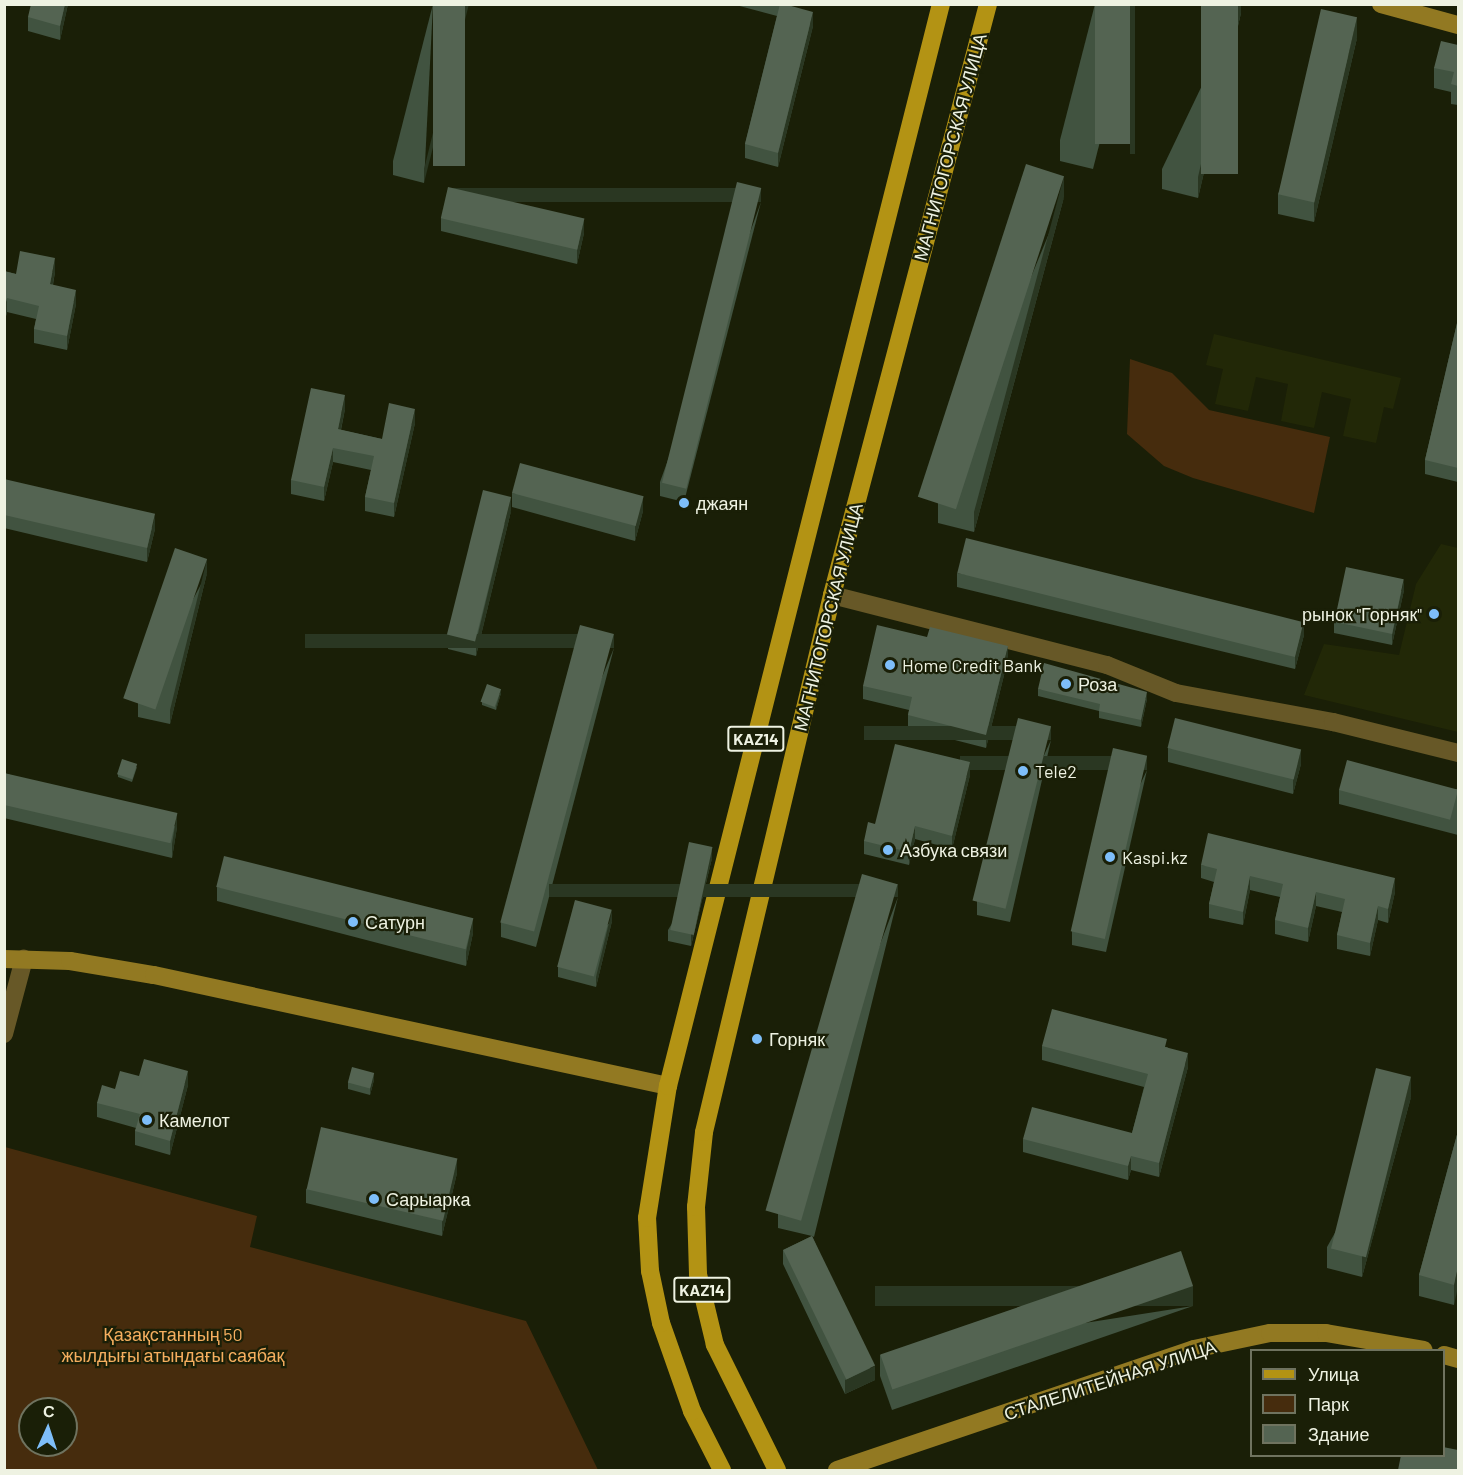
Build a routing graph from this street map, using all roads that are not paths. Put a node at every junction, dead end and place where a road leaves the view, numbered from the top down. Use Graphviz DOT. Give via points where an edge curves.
graph roads {
  1 [pos="941,4"];
  2 [pos="988,4"];
  3 [pos="1381,4"];
  4 [pos="1458,25"];
  5 [pos="832,595"];
  6 [pos="1458,753"];
  7 [pos="4,959"];
  8 [pos="24,959"];
  9 [pos="4,1034"];
  10 [pos="669,1086"];
  11 [pos="1418,1349"];
  12 [pos="722,1470"];
  13 [pos="777,1470"];
  14 [pos="837,1470"];
  1 -- 10 [label="main road, KAZ14"];
  2 -- 5 [label="main road, МАГНИТОГОРСКАЯ УЛИЦА / KAZ14"];
  3 -- 4 [label="street"];
  5 -- 6 [label="street" via="1107,665 1176,693 1334,722"];
  5 -- 13 [label="main road, МАГНИТОГОРСКАЯ УЛИЦА / KAZ14" via="704,1132 696,1207 698,1275 715,1345"];
  7 -- 8 [label="street"];
  8 -- 9 [label="street"];
  8 -- 10 [label="street" via="70,961 153,975"];
  10 -- 12 [label="main road, KAZ14" via="647,1218 650,1271 661,1323 692,1411"];
  11 -- 14 [label="street, СТАЛЕЛИТЕЙНАЯ УЛИЦА" via="1326,1333 1270,1333 1194,1349"];
}
